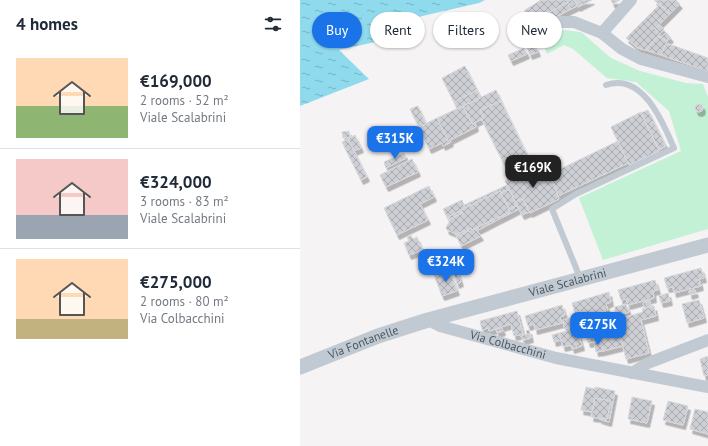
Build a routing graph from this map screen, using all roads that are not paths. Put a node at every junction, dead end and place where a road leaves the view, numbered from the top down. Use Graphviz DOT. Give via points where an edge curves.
graph roads {
  1 [pos="631,0"];
  2 [pos="562,22"];
  3 [pos="602,33"];
  4 [pos="708,77"];
  5 [pos="606,85"];
  6 [pos="708,244"];
  7 [pos="581,280"];
  8 [pos="428,320"];
  9 [pos="708,340"];
  10 [pos="300,367"];
  11 [pos="632,372"];
  12 [pos="708,387"];
  1 -- 3 [label="street"];
  2 -- 3 [label="street" via="574,22"];
  3 -- 4 [label="street" via="622,49 641,59"];
  5 -- 7 [label="lane" via="613,83 632,86 640,92 658,113 674,148 576,194 552,209"];
  6 -- 7 [label="street, Viale Scalabrini"];
  7 -- 8 [label="street, Viale Scalabrini"];
  8 -- 10 [label="street, Via Fontanelle" via="378,336"];
  8 -- 11 [label="street, Via Colbacchini" via="440,326 556,358"];
  9 -- 11 [label="street" via="648,363"];
  11 -- 12 [label="street, Via Colbacchini"];
}
